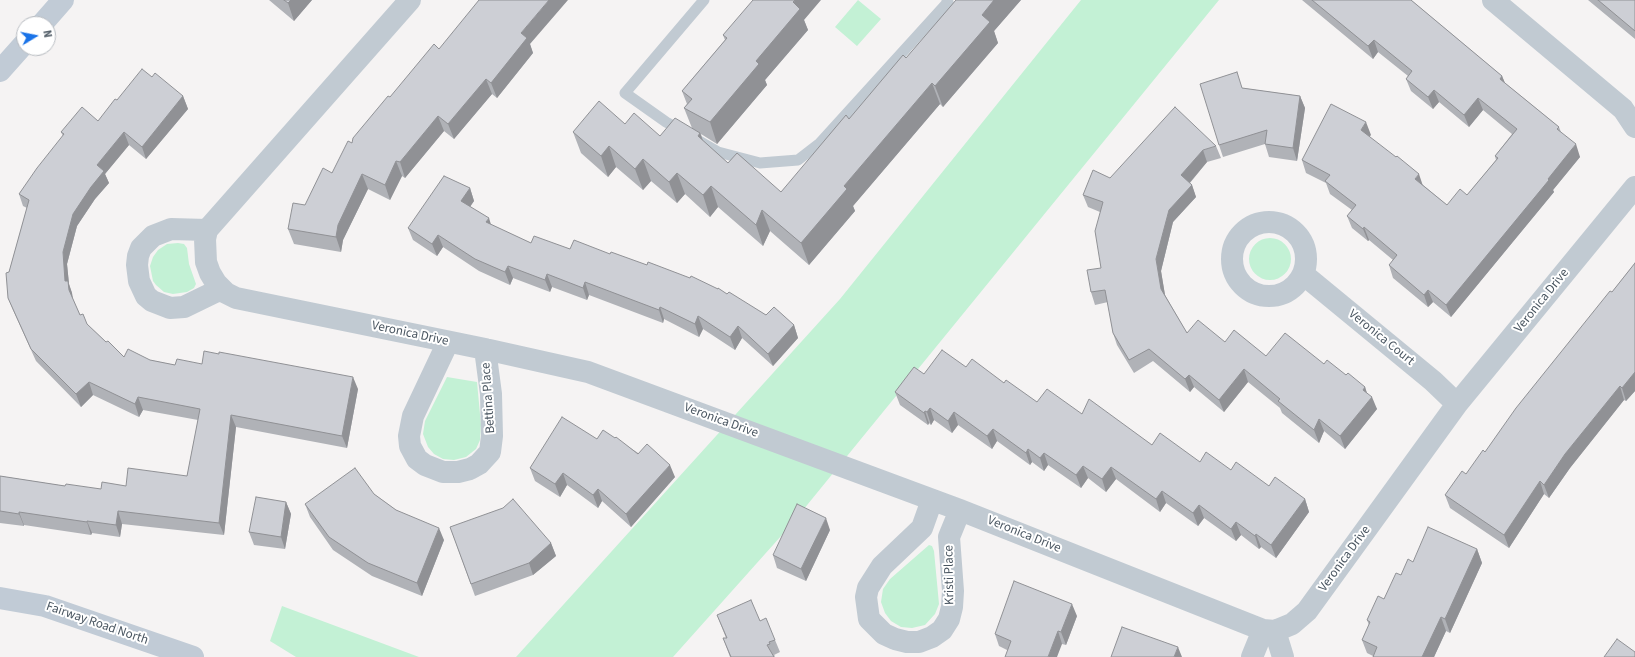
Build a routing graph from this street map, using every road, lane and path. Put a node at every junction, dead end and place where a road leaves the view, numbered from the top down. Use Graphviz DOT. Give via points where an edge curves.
graph roads {
  1 [pos="63,0"];
  2 [pos="410,0"];
  3 [pos="704,0"];
  4 [pos="947,0"];
  5 [pos="1494,0"];
  6 [pos="49,16"];
  7 [pos="16,53"];
  8 [pos="0,71"];
  9 [pos="1635,127"];
  10 [pos="1635,187"];
  11 [pos="207,230"];
  12 [pos="1303,274"];
  13 [pos="221,289"];
  14 [pos="448,342"];
  15 [pos="486,349"];
  16 [pos="1457,404"];
  17 [pos="932,500"];
  18 [pos="960,510"];
  19 [pos="0,598"];
  20 [pos="1269,630"];
  21 [pos="193,657"];
  22 [pos="1252,657"];
  23 [pos="1283,657"];
  1 -- 6 [label="main road"];
  2 -- 11 [label="street"];
  3 -- 4 [label="lane" via="625,93 666,122 718,152 760,163 798,160 820,143 948,2"];
  5 -- 9 [label="street" via="1623,109"];
  7 -- 8 [label="main road"];
  10 -- 16 [label="street, Veronica Drive"];
  11 -- 13 [label="street, Veronica Drive" via="204,239 206,262"];
  11 -- 13 [label="street" via="171,229 153,236 141,248 138,256 139,281 146,296 170,308 184,307"];
  12 -- 16 [label="street, Veronica Court" via="1433,381"];
  13 -- 14 [label="street, Veronica Drive" via="236,298"];
  14 -- 15 [label="street, Veronica Drive"];
  14 -- 15 [label="street, Bettina Place" via="413,416 409,436 410,446 417,459 426,466 443,472 470,469 479,464 490,452 491,394"];
  15 -- 17 [label="street, Veronica Drive" via="588,372"];
  16 -- 20 [label="street, Veronica Drive" via="1307,611 1292,624"];
  17 -- 18 [label="street, Veronica Drive"];
  17 -- 18 [label="street, Kristi Place" via="922,528 882,566 868,588 866,597 869,619 884,634 895,639 919,642 942,630 949,619 953,591 950,537"];
  18 -- 20 [label="street, Veronica Drive"];
  19 -- 21 [label="main road, Fairway Road North" via="45,606"];
  20 -- 22 [label="street"];
  20 -- 23 [label="street"];
}
